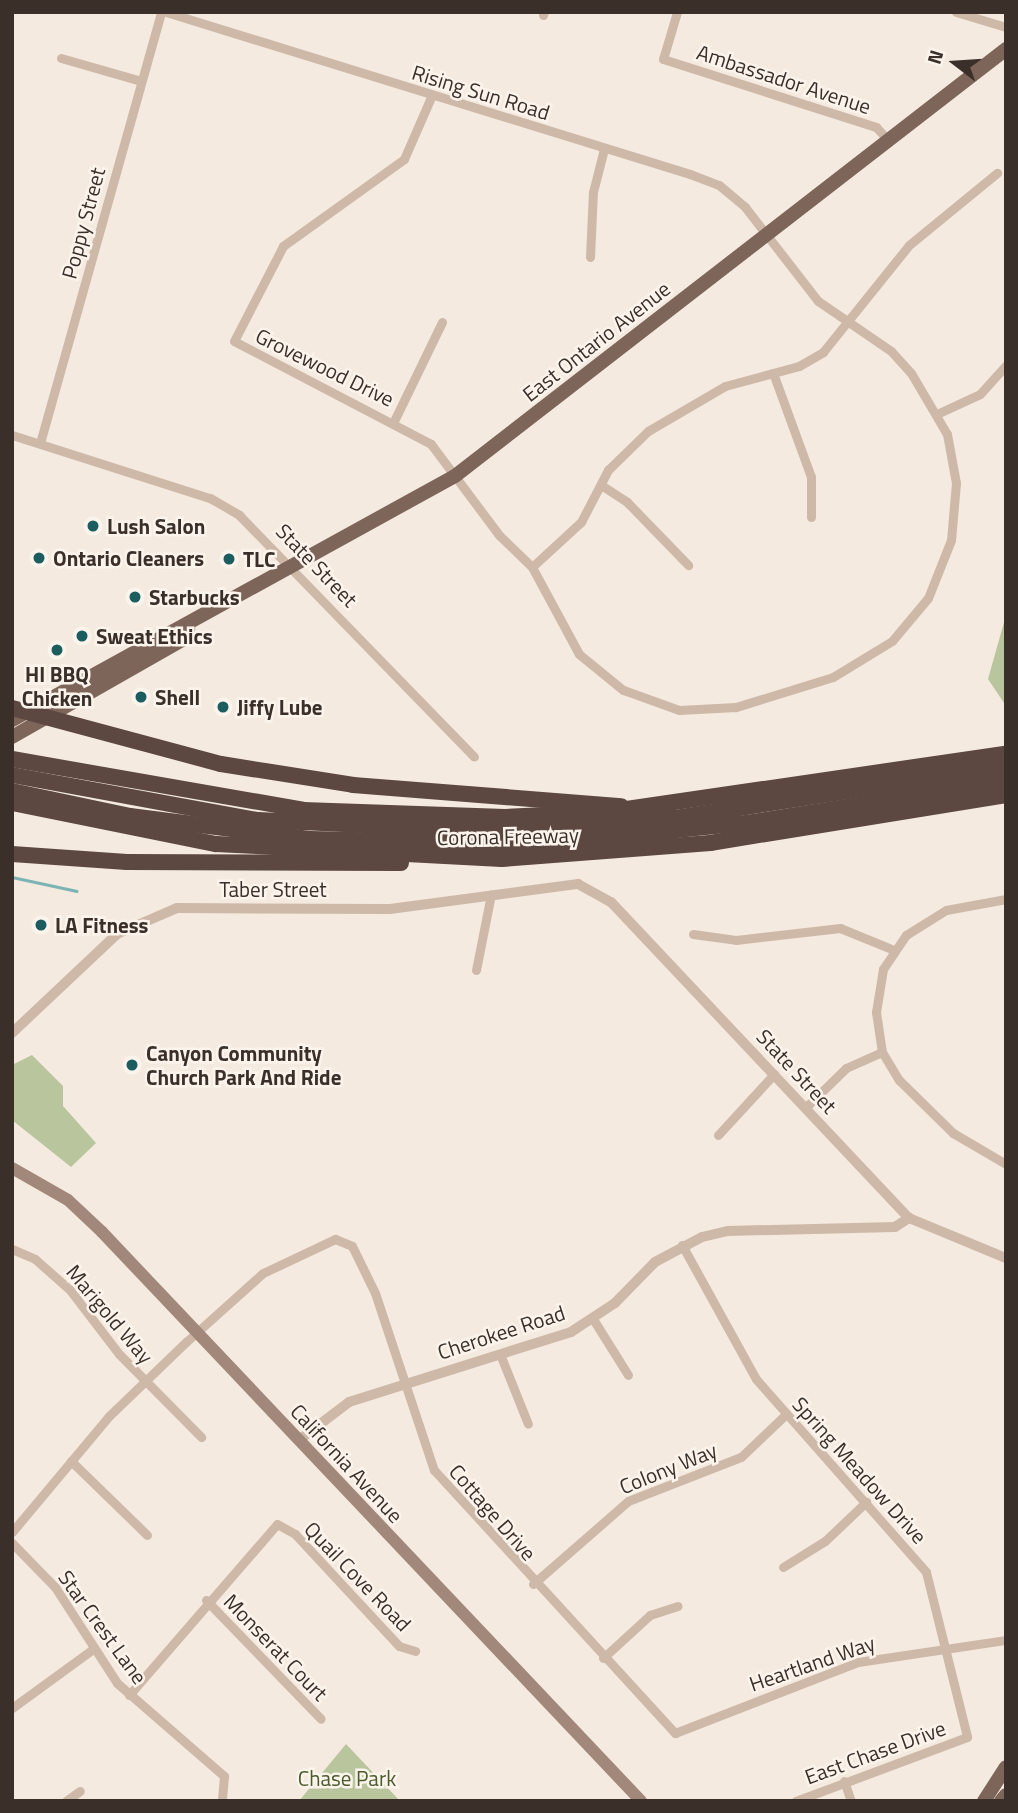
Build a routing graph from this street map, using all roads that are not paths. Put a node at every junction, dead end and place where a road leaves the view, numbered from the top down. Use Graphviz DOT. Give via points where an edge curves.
graph roads {
  1 [pos="161,12"];
  2 [pos="166,12"];
  3 [pos="677,12"];
  4 [pos="956,12"];
  5 [pos="1006,27"];
  6 [pos="1006,49"];
  7 [pos="61,58"];
  8 [pos="141,81"];
  9 [pos="432,95"];
  10 [pos="889,142"];
  11 [pos="604,149"];
  12 [pos="997,173"];
  13 [pos="766,236"];
  14 [pos="590,257"];
  15 [pos="442,322"];
  16 [pos="846,323"];
  17 [pos="1006,365"];
  18 [pos="773,373"];
  19 [pos="939,413"];
  20 [pos="394,421"];
  21 [pos="12,435"];
  22 [pos="40,443"];
  23 [pos="455,475"];
  24 [pos="601,485"];
  25 [pos="811,517"];
  26 [pos="688,565"];
  27 [pos="532,567"];
  28 [pos="294,569"];
  29 [pos="188,629"];
  30 [pos="138,646"];
  31 [pos="115,677"];
  32 [pos="17,714"];
  33 [pos="46,717"];
  34 [pos="12,737"];
  35 [pos="1006,754"];
  36 [pos="474,757"];
  37 [pos="12,759"];
  38 [pos="1006,766"];
  39 [pos="12,775"];
  40 [pos="1006,781"];
  41 [pos="12,791"];
  42 [pos="1006,794"];
  43 [pos="12,803"];
  44 [pos="630,809"];
  45 [pos="12,854"];
  46 [pos="418,859"];
  47 [pos="578,884"];
  48 [pos="491,894"];
  49 [pos="1006,899"];
  50 [pos="693,934"];
  51 [pos="894,950"];
  52 [pos="476,970"];
  53 [pos="12,1033"];
  54 [pos="882,1052"];
  55 [pos="774,1074"];
  56 [pos="804,1108"];
  57 [pos="718,1135"];
  58 [pos="1006,1164"];
  59 [pos="12,1168"];
  60 [pos="909,1218"];
  61 [pos="682,1245"];
  62 [pos="12,1249"];
  63 [pos="1006,1258"];
  64 [pos="593,1319"];
  65 [pos="197,1332"];
  66 [pos="500,1354"];
  67 [pos="628,1375"];
  68 [pos="145,1382"];
  69 [pos="402,1384"];
  70 [pos="786,1414"];
  71 [pos="528,1424"];
  72 [pos="201,1437"];
  73 [pos="299,1440"];
  74 [pos="71,1461"];
  75 [pos="866,1502"];
  76 [pos="12,1532"];
  77 [pos="147,1535"];
  78 [pos="12,1543"];
  79 [pos="783,1567"];
  80 [pos="533,1584"];
  81 [pos="206,1600"];
  82 [pos="678,1606"];
  83 [pos="1006,1640"];
  84 [pos="93,1649"];
  85 [pos="948,1649"];
  86 [pos="415,1651"];
  87 [pos="603,1658"];
  88 [pos="129,1695"];
  89 [pos="12,1708"];
  90 [pos="321,1719"];
  91 [pos="675,1733"];
  92 [pos="967,1737"];
  93 [pos="1006,1767"];
  94 [pos="844,1782"];
  95 [pos="80,1791"];
  96 [pos="1006,1794"];
  97 [pos="66,1801"];
  98 [pos="222,1801"];
  99 [pos="641,1801"];
  100 [pos="796,1801"];
  101 [pos="851,1801"];
  102 [pos="984,1801"];
  103 [pos="1001,1801"];
  1 -- 8 [label="street, Poppy Street"];
  2 -- 9 [label="street, Rising Sun Road"];
  3 -- 10 [label="street, Ambassador Avenue" via="663,59 876,127"];
  4 -- 5 [label="street"];
  6 -- 10 [label="main road, East Ontario Avenue"];
  7 -- 8 [label="street"];
  8 -- 22 [label="street, Poppy Street"];
  9 -- 11 [label="street, Rising Sun Road"];
  9 -- 20 [label="street, Grovewood Drive" via="404,159 282,246 233,341"];
  10 -- 13 [label="main road, East Ontario Avenue"];
  11 -- 13 [label="street, Rising Sun Road" via="719,185"];
  11 -- 14 [label="street" via="593,192"];
  12 -- 16 [label="street" via="908,245"];
  13 -- 16 [label="street, Rising Sun Road" via="818,302"];
  13 -- 23 [label="main road, East Ontario Avenue"];
  15 -- 20 [label="street"];
  16 -- 18 [label="street" via="823,352"];
  16 -- 19 [label="street, Rising Sun Road" via="891,351"];
  17 -- 19 [label="street" via="980,394"];
  18 -- 24 [label="street" via="682,406 620,457"];
  18 -- 25 [label="street" via="811,477"];
  19 -- 27 [label="street, Grovewood Drive" via="953,457 956,515 941,572 892,641 833,677 736,707 679,710 650,702 596,673 579,654"];
  20 -- 23 [label="street, Grovewood Drive" via="432,444"];
  21 -- 22 [label="street, State Street"];
  22 -- 28 [label="street, State Street" via="210,498 239,515"];
  23 -- 27 [label="street, Grovewood Drive" via="499,536"];
  23 -- 28 [label="main road, East Ontario Avenue"];
  24 -- 26 [label="street" via="627,502"];
  24 -- 27 [label="street" via="581,522"];
  28 -- 29 [label="main road, East Ontario Avenue"];
  28 -- 36 [label="street, State Street"];
  29 -- 30 [label="main road, East Ontario Avenue" via="170,629"];
  29 -- 31 [label="main road, East Ontario Avenue" via="182,640"];
  30 -- 31 [label="main road" via="138,657"];
  30 -- 32 [label="main road, East Ontario Avenue"];
  31 -- 33 [label="main road, East Ontario Avenue"];
  32 -- 33 [label="highway"];
  33 -- 34 [label="main road, East Ontario Avenue"];
  33 -- 44 [label="highway" via="259,770 498,798 611,802"];
  35 -- 44 [label="highway, Corona Freeway"];
  37 -- 44 [label="highway, Corona Freeway" via="303,810 460,817"];
  38 -- 39 [label="highway" via="681,817 489,831 258,820"];
  40 -- 41 [label="highway" via="747,823 525,844 310,839 130,816"];
  42 -- 46 [label="highway, Corona Freeway" via="673,847"];
  43 -- 46 [label="highway, Corona Freeway" via="216,844"];
  45 -- 46 [label="highway" via="380,868"];
  47 -- 48 [label="street, Taber Street"];
  47 -- 55 [label="street, State Street" via="611,902"];
  48 -- 52 [label="street"];
  48 -- 53 [label="street, Taber Street" via="390,909 177,908 152,915 100,948"];
  49 -- 51 [label="street" via="946,910 920,924"];
  50 -- 51 [label="street" via="736,940 840,928"];
  51 -- 54 [label="street" via="878,988"];
  54 -- 56 [label="street" via="846,1068"];
  54 -- 58 [label="street" via="900,1080 953,1133"];
  55 -- 56 [label="street, State Street"];
  55 -- 57 [label="street"];
  56 -- 60 [label="street, State Street"];
  59 -- 65 [label="main road, California Avenue" via="68,1200"];
  60 -- 61 [label="street, Cherokee Road" via="895,1227 727,1231"];
  60 -- 63 [label="street, State Street"];
  61 -- 64 [label="street, Cherokee Road"];
  61 -- 70 [label="street, Spring Meadow Drive" via="756,1379"];
  62 -- 68 [label="street, Marigold Way" via="35,1259 70,1290"];
  64 -- 66 [label="street, Cherokee Road"];
  64 -- 67 [label="street"];
  65 -- 68 [label="street"];
  65 -- 69 [label="street, Cottage Drive" via="263,1273 335,1239 352,1246 375,1293"];
  65 -- 73 [label="main road, California Avenue"];
  66 -- 69 [label="street, Cherokee Road"];
  66 -- 71 [label="street"];
  68 -- 72 [label="street, Marigold Way"];
  68 -- 74 [label="street"];
  69 -- 73 [label="street, Cherokee Road" via="330,1411"];
  69 -- 80 [label="street, Cottage Drive" via="434,1470"];
  70 -- 75 [label="street, Spring Meadow Drive"];
  70 -- 80 [label="street, Colony Way" via="741,1457 619,1506"];
  73 -- 99 [label="main road, California Avenue"];
  74 -- 76 [label="street"];
  74 -- 77 [label="street"];
  75 -- 79 [label="street" via="825,1542"];
  75 -- 85 [label="street, Spring Meadow Drive" via="926,1572"];
  78 -- 84 [label="street, Star Crest Lane" via="55,1587"];
  80 -- 87 [label="street, Cottage Drive"];
  81 -- 86 [label="street, Quail Cove Road" via="277,1524 295,1534 399,1646"];
  81 -- 88 [label="street"];
  81 -- 90 [label="street, Monserat Court"];
  82 -- 87 [label="street" via="650,1615"];
  83 -- 85 [label="street, Heartland Way"];
  84 -- 88 [label="street, Star Crest Lane"];
  84 -- 89 [label="street"];
  85 -- 91 [label="street, Heartland Way" via="858,1662"];
  85 -- 92 [label="street, Spring Meadow Drive"];
  87 -- 91 [label="street, Cottage Drive"];
  88 -- 98 [label="street, Star Crest Lane" via="185,1738 228,1787"];
  92 -- 94 [label="street, East Chase Drive"];
  93 -- 102 [label="main road"];
  94 -- 100 [label="street, East Chase Drive"];
  94 -- 101 [label="street"];
  95 -- 97 [label="street"];
  96 -- 103 [label="main road"];
}
